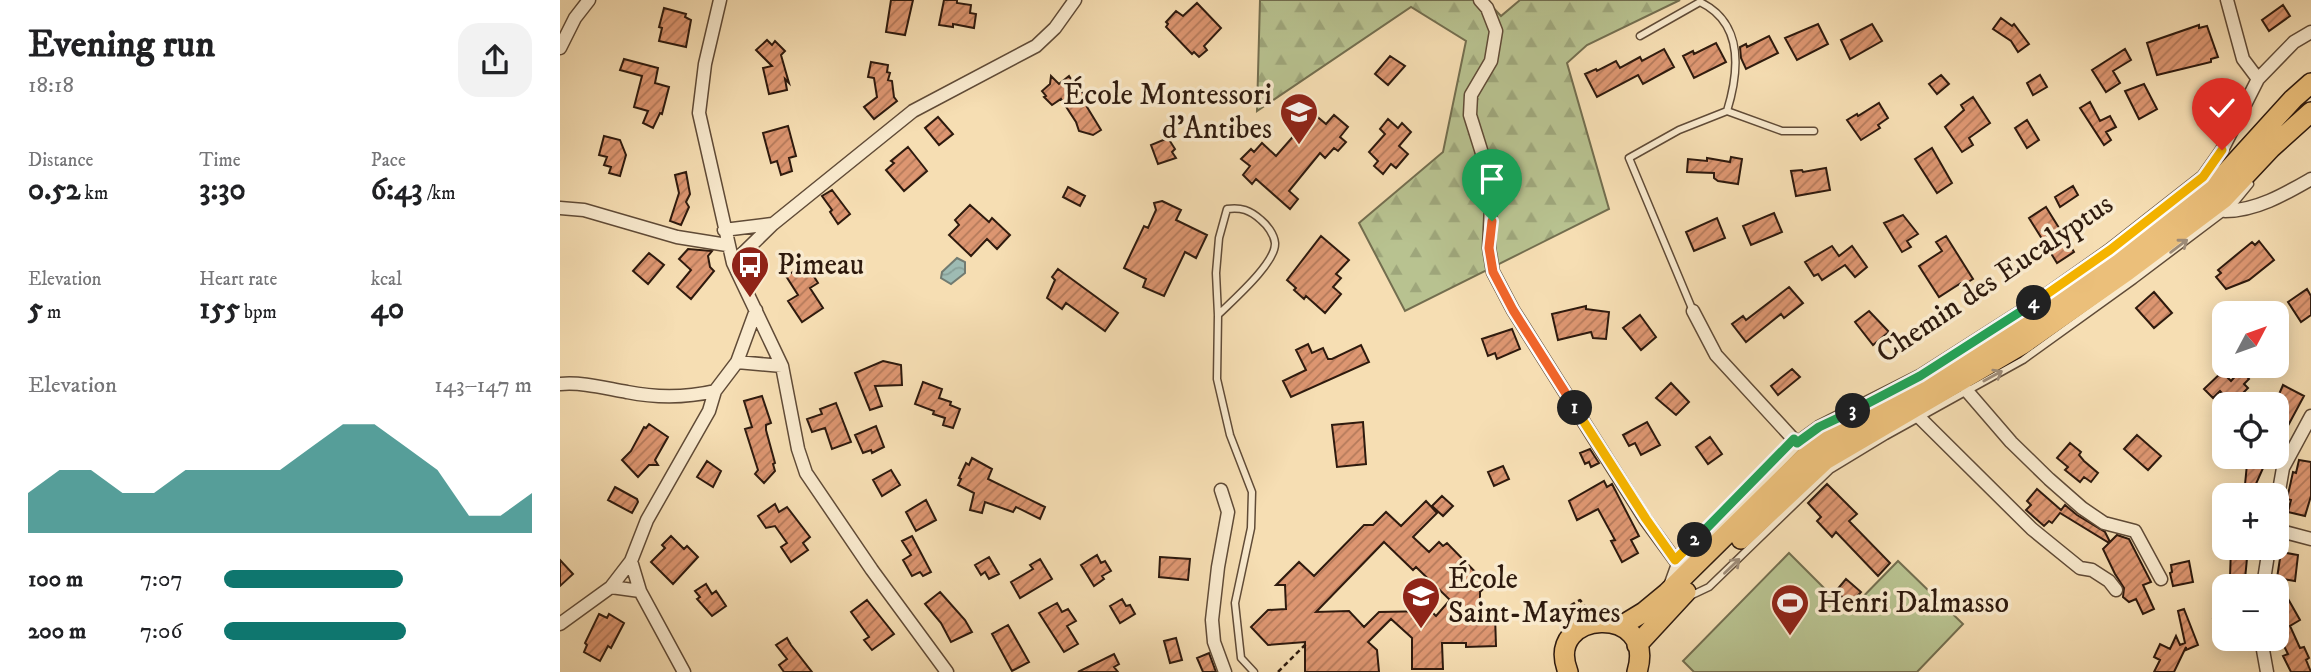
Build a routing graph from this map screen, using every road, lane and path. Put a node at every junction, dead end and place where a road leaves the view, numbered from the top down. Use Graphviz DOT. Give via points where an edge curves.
graph roads {
  1 [pos="589,0"];
  2 [pos="720,0"];
  3 [pos="1057,0"];
  4 [pos="1480,0"];
  5 [pos="2227,0"];
  6 [pos="1072,4"];
  7 [pos="2311,32"];
  8 [pos="1640,36"];
  9 [pos="560,48"];
  10 [pos="2258,79"];
  11 [pos="2311,83"];
  12 [pos="1727,111"];
  13 [pos="2311,112"];
  14 [pos="2293,127"];
  15 [pos="1814,131"];
  16 [pos="2311,179"];
  17 [pos="560,208"];
  18 [pos="2225,211"];
  19 [pos="773,224"];
  20 [pos="724,230"];
  21 [pos="727,245"];
  22 [pos="733,263"];
  23 [pos="756,310"];
  24 [pos="1693,312"];
  25 [pos="1218,315"];
  26 [pos="737,362"];
  27 [pos="782,366"];
  28 [pos="560,384"];
  29 [pos="715,391"];
  30 [pos="1967,391"];
  31 [pos="2311,416"];
  32 [pos="1919,418"];
  33 [pos="1797,443"];
  34 [pos="2280,483"];
  35 [pos="1221,490"];
  36 [pos="2289,533"];
  37 [pos="2311,539"];
  38 [pos="631,561"];
  39 [pos="1678,564"];
  40 [pos="2161,579"];
  41 [pos="611,587"];
  42 [pos="2116,590"];
  43 [pos="640,591"];
  44 [pos="1671,598"];
  45 [pos="560,624"];
  46 [pos="1621,626"];
  47 [pos="1306,644"];
  48 [pos="1637,645"];
  49 [pos="2263,651"];
  50 [pos="1565,670"];
  51 [pos="684,672"];
  52 [pos="947,672"];
  53 [pos="1225,672"];
  54 [pos="1254,672"];
  55 [pos="1278,672"];
  56 [pos="1637,672"];
  57 [pos="2266,672"];
  1 -- 9 [label="street"];
  2 -- 20 [label="street" via="699,113"];
  3 -- 6 [label="street"];
  4 -- 39 [label="street" via="1496,31 1491,61 1471,95 1470,115 1493,185 1489,248 1493,272"];
  5 -- 10 [label="street" via="2243,59"];
  6 -- 19 [label="street" via="1035,46 913,111"];
  7 -- 10 [label="street, Chemin des Eucalyptus"];
  8 -- 12 [label="lane" via="1700,2 1714,9 1727,26 1736,65"];
  10 -- 33 [label="street, Chemin des Eucalyptus" via="2203,177 2036,302 1920,376 1819,427"];
  11 -- 44 [label="main road, Chemin des Eucalyptus" via="2213,187 2119,260 1957,369 1815,447"];
  12 -- 15 [label="lane" via="1782,131"];
  12 -- 24 [label="lane" via="1679,130 1629,158"];
  13 -- 14 [label="main road, Chemin des Eucalyptus"];
  14 -- 18 [label="lane, Chemin des Eucalyptus"];
  14 -- 44 [label="main road, Chemin des Eucalyptus" via="2223,199 2055,323 1825,460"];
  16 -- 18 [label="street, Chemin des Eucalyptus" via="2280,196"];
  17 -- 21 [label="street"];
  30 -- 18 [label="lane, Chemin des Eucalyptus, one-way" via="2023,360"];
  19 -- 20 [label="street"];
  19 -- 22 [label="street"];
  20 -- 21 [label="street"];
  21 -- 22 [label="street"];
  22 -- 23 [label="street"];
  23 -- 26 [label="street"];
  23 -- 27 [label="street"];
  24 -- 33 [label="street" via="1716,355"];
  25 -- 25 [label="lane" via="1269,262 1275,243 1268,226 1239,207 1227,209 1219,238"];
  25 -- 54 [label="lane" via="1217,379 1230,435 1252,492 1251,528 1235,603 1241,658"];
  26 -- 27 [label="street"];
  26 -- 29 [label="street"];
  27 -- 52 [label="street" via="806,473"];
  28 -- 29 [label="street" via="662,398"];
  29 -- 38 [label="street" via="709,411 647,520"];
  30 -- 32 [label="lane, Chemin des Eucalyptus"];
  30 -- 40 [label="street" via="2011,442 2082,508 2104,523 2135,531"];
  31 -- 34 [label="street" via="2283,468"];
  32 -- 42 [label="street" via="2032,529"];
  44 -- 32 [label="lane, Chemin des Eucalyptus, one-way" via="1709,587 1830,470"];
  33 -- 39 [label="street, Chemin des Eucalyptus"];
  35 -- 53 [label="street" via="1228,512 1212,620"];
  36 -- 37 [label="street"];
  38 -- 41 [label="street"];
  38 -- 43 [label="street"];
  39 -- 44 [label="street, Chemin des Eucalyptus"];
  41 -- 43 [label="street"];
  41 -- 45 [label="street"];
  43 -- 51 [label="street"];
  44 -- 46 [label="main road, Chemin des Eucalyptus"];
  44 -- 48 [label="main road, Chemin des Eucalyptus"];
  46 -- 48 [label="main road"];
  46 -- 50 [label="main road" via="1597,621 1575,632 1565,654"];
  47 -- 55 [label="path"];
  48 -- 56 [label="main road"];
  49 -- 57 [label="street"];
}
